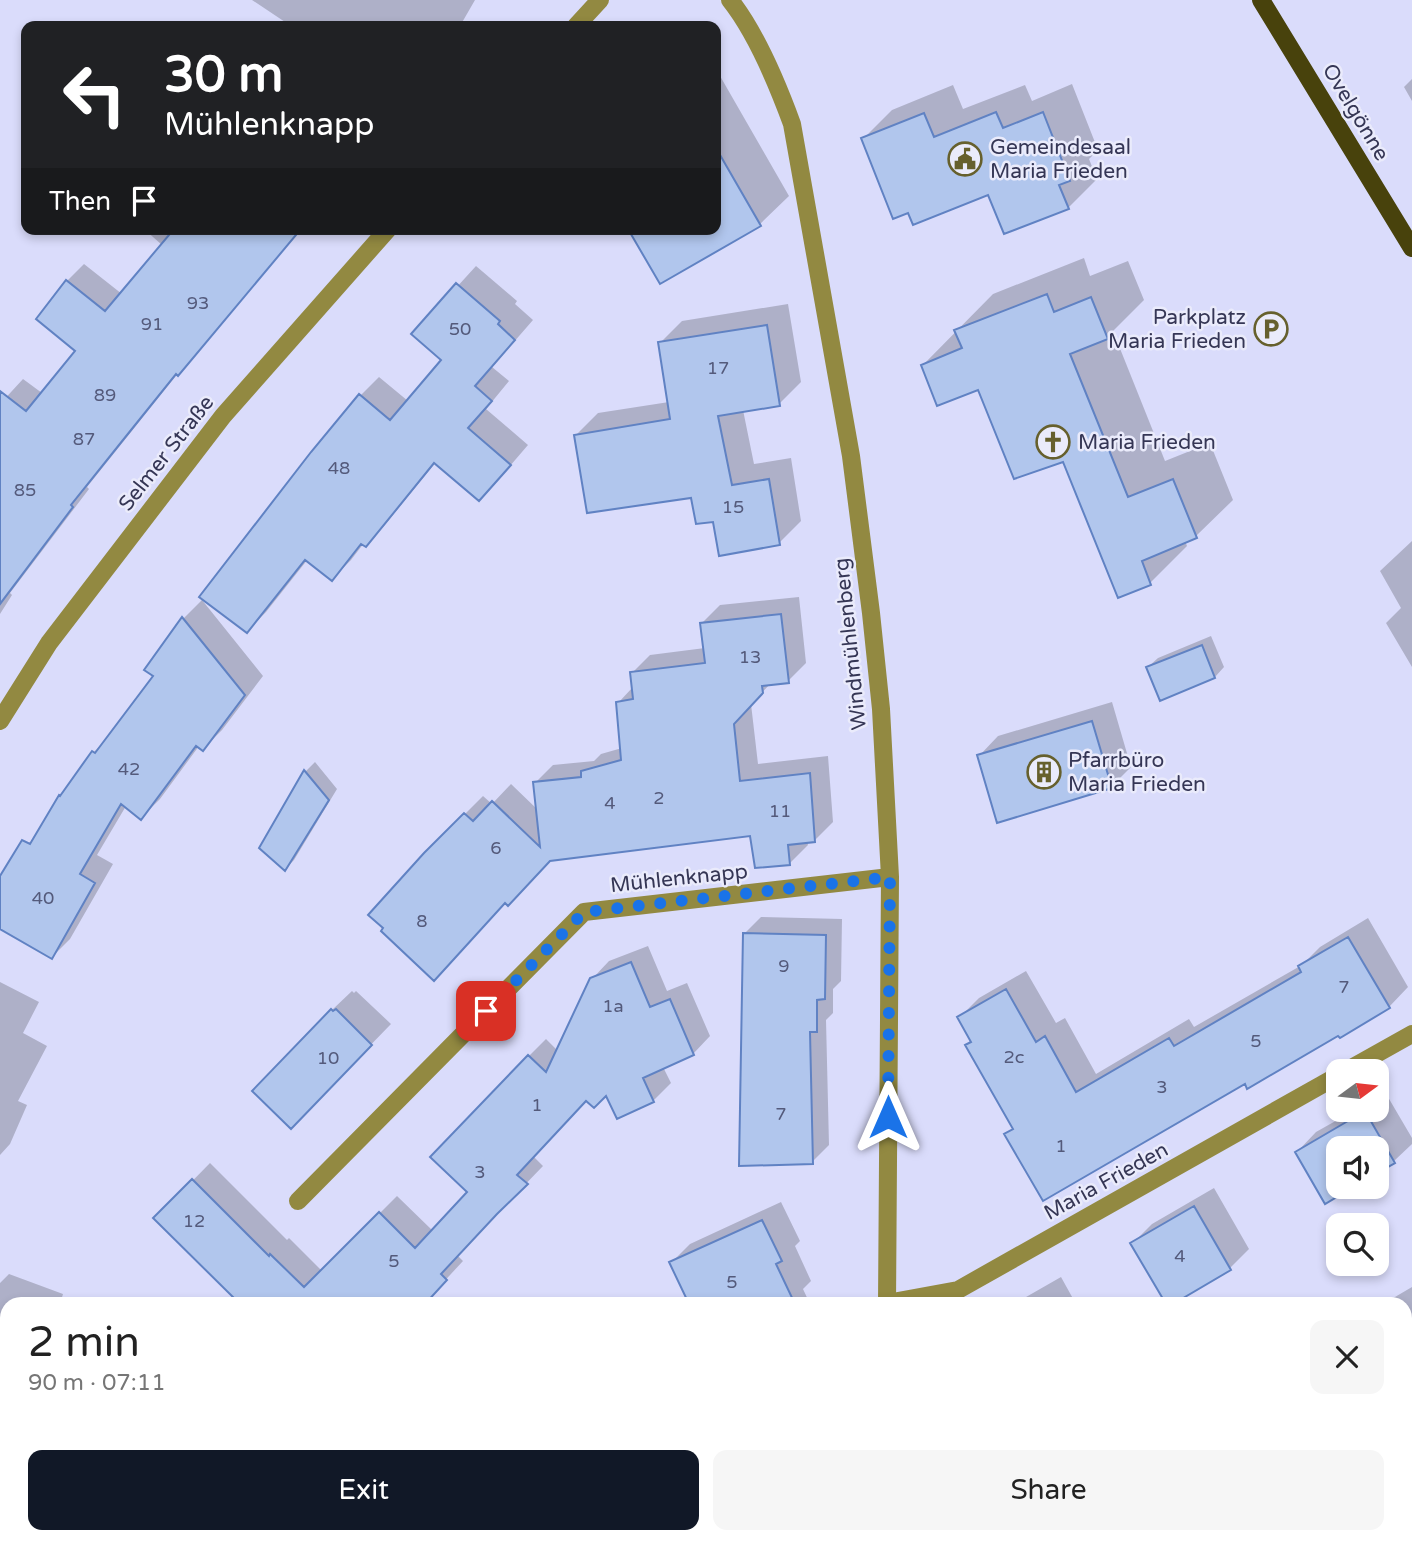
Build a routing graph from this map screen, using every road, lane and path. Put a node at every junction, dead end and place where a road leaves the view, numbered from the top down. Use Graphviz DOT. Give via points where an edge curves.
graph roads {
  1 [pos="600,0"];
  2 [pos="730,0"];
  3 [pos="1261,0"];
  4 [pos="581,21"];
  5 [pos="383,235"];
  6 [pos="1412,248"];
  7 [pos="0,721"];
  8 [pos="890,877"];
  9 [pos="1412,1034"];
  10 [pos="1367,1059"];
  11 [pos="1326,1082"];
  12 [pos="298,1201"];
  13 [pos="887,1297"];
  14 [pos="920,1297"];
  1 -- 4 [label="street"];
  2 -- 8 [label="street, Windmühlenberg" via="777,83 792,124 853,470 881,709"];
  3 -- 6 [label="main road, Ovelgönne"];
  5 -- 7 [label="street, Selmer Straße" via="223,416 49,643"];
  8 -- 12 [label="street, Mühlenknapp" via="584,912"];
  8 -- 13 [label="street, Windmühlenberg"];
  9 -- 10 [label="street"];
  11 -- 14 [label="street, Maria Frieden" via="958,1290"];
}
